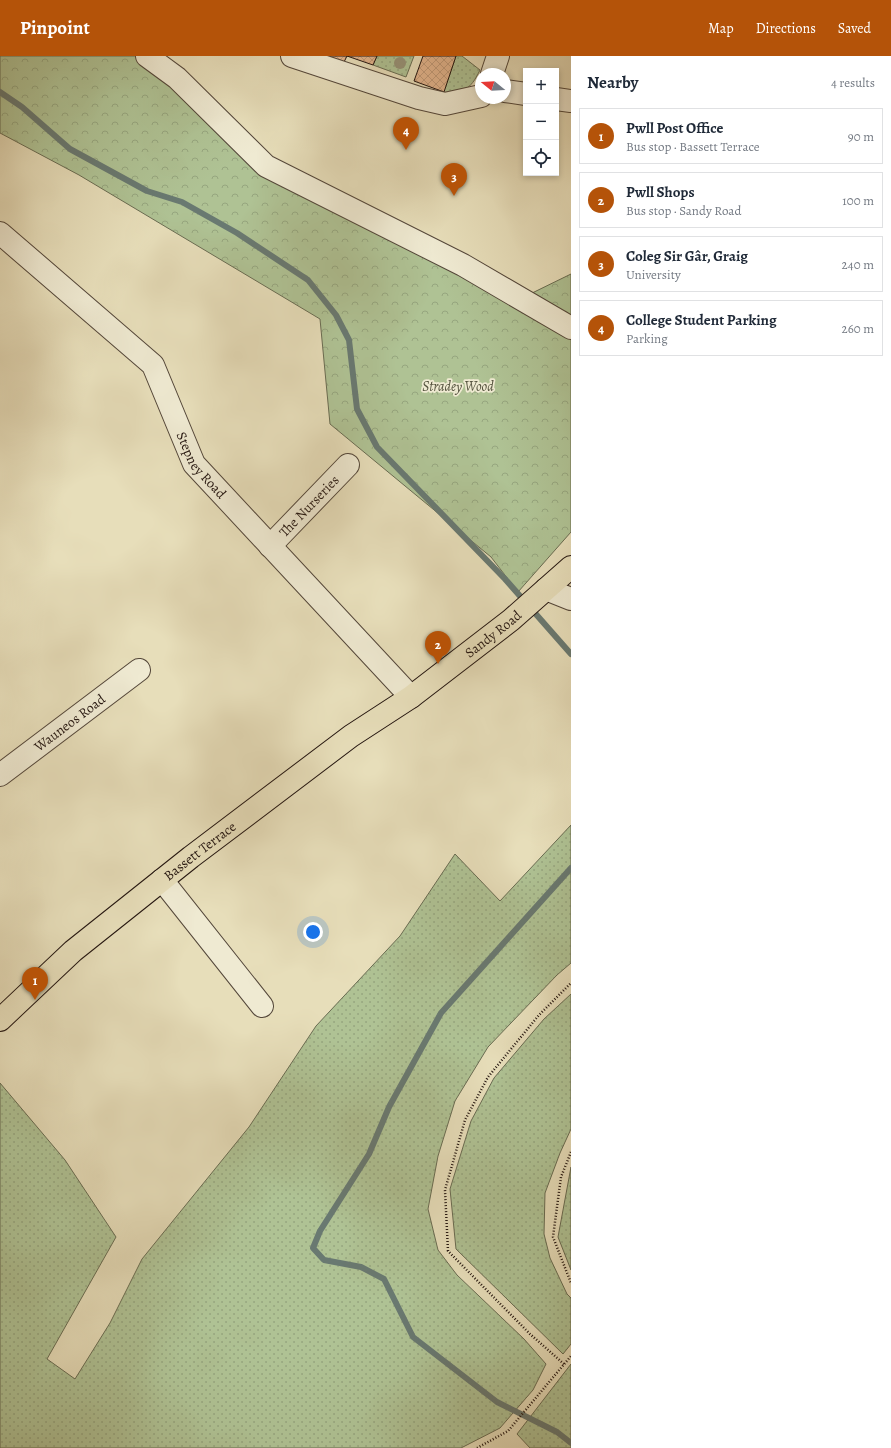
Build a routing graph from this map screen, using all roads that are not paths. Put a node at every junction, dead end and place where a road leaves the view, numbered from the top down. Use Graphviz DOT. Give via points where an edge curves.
graph roads {
  1 [pos="147,56"];
  2 [pos="292,56"];
  3 [pos="498,56"];
  4 [pos="494,68"];
  5 [pos="511,92"];
  6 [pos="523,94"];
  7 [pos="475,97"];
  8 [pos="559,99"];
  9 [pos="571,101"];
  10 [pos="0,233"];
  11 [pos="571,328"];
  12 [pos="348,465"];
  13 [pos="270,546"];
  14 [pos="571,567"];
  15 [pos="546,589"];
  16 [pos="571,599"];
  17 [pos="139,670"];
  18 [pos="411,697"];
  19 [pos="2,770"];
  20 [pos="162,880"];
  21 [pos="262,1006"];
  22 [pos="0,1020"];
  1 -- 11 [label="street" via="177,78 266,166 463,265"];
  2 -- 7 [label="street" via="419,98 446,104"];
  3 -- 4 [label="street"];
  5 -- 6 [label="street"];
  8 -- 9 [label="street"];
  10 -- 13 [label="street, Stepney Road" via="153,365 194,464"];
  12 -- 13 [label="street, The Nurseries"];
  13 -- 18 [label="street, Stepney Road"];
  14 -- 15 [label="main road, Sandy Road"];
  15 -- 16 [label="street"];
  15 -- 18 [label="main road, Sandy Road" via="511,620"];
  17 -- 19 [label="street, Wauneos Road"];
  18 -- 20 [label="main road, Bassett Terrace" via="351,736"];
  20 -- 21 [label="street"];
  20 -- 22 [label="main road, Bassett Terrace" via="72,951"];
}
